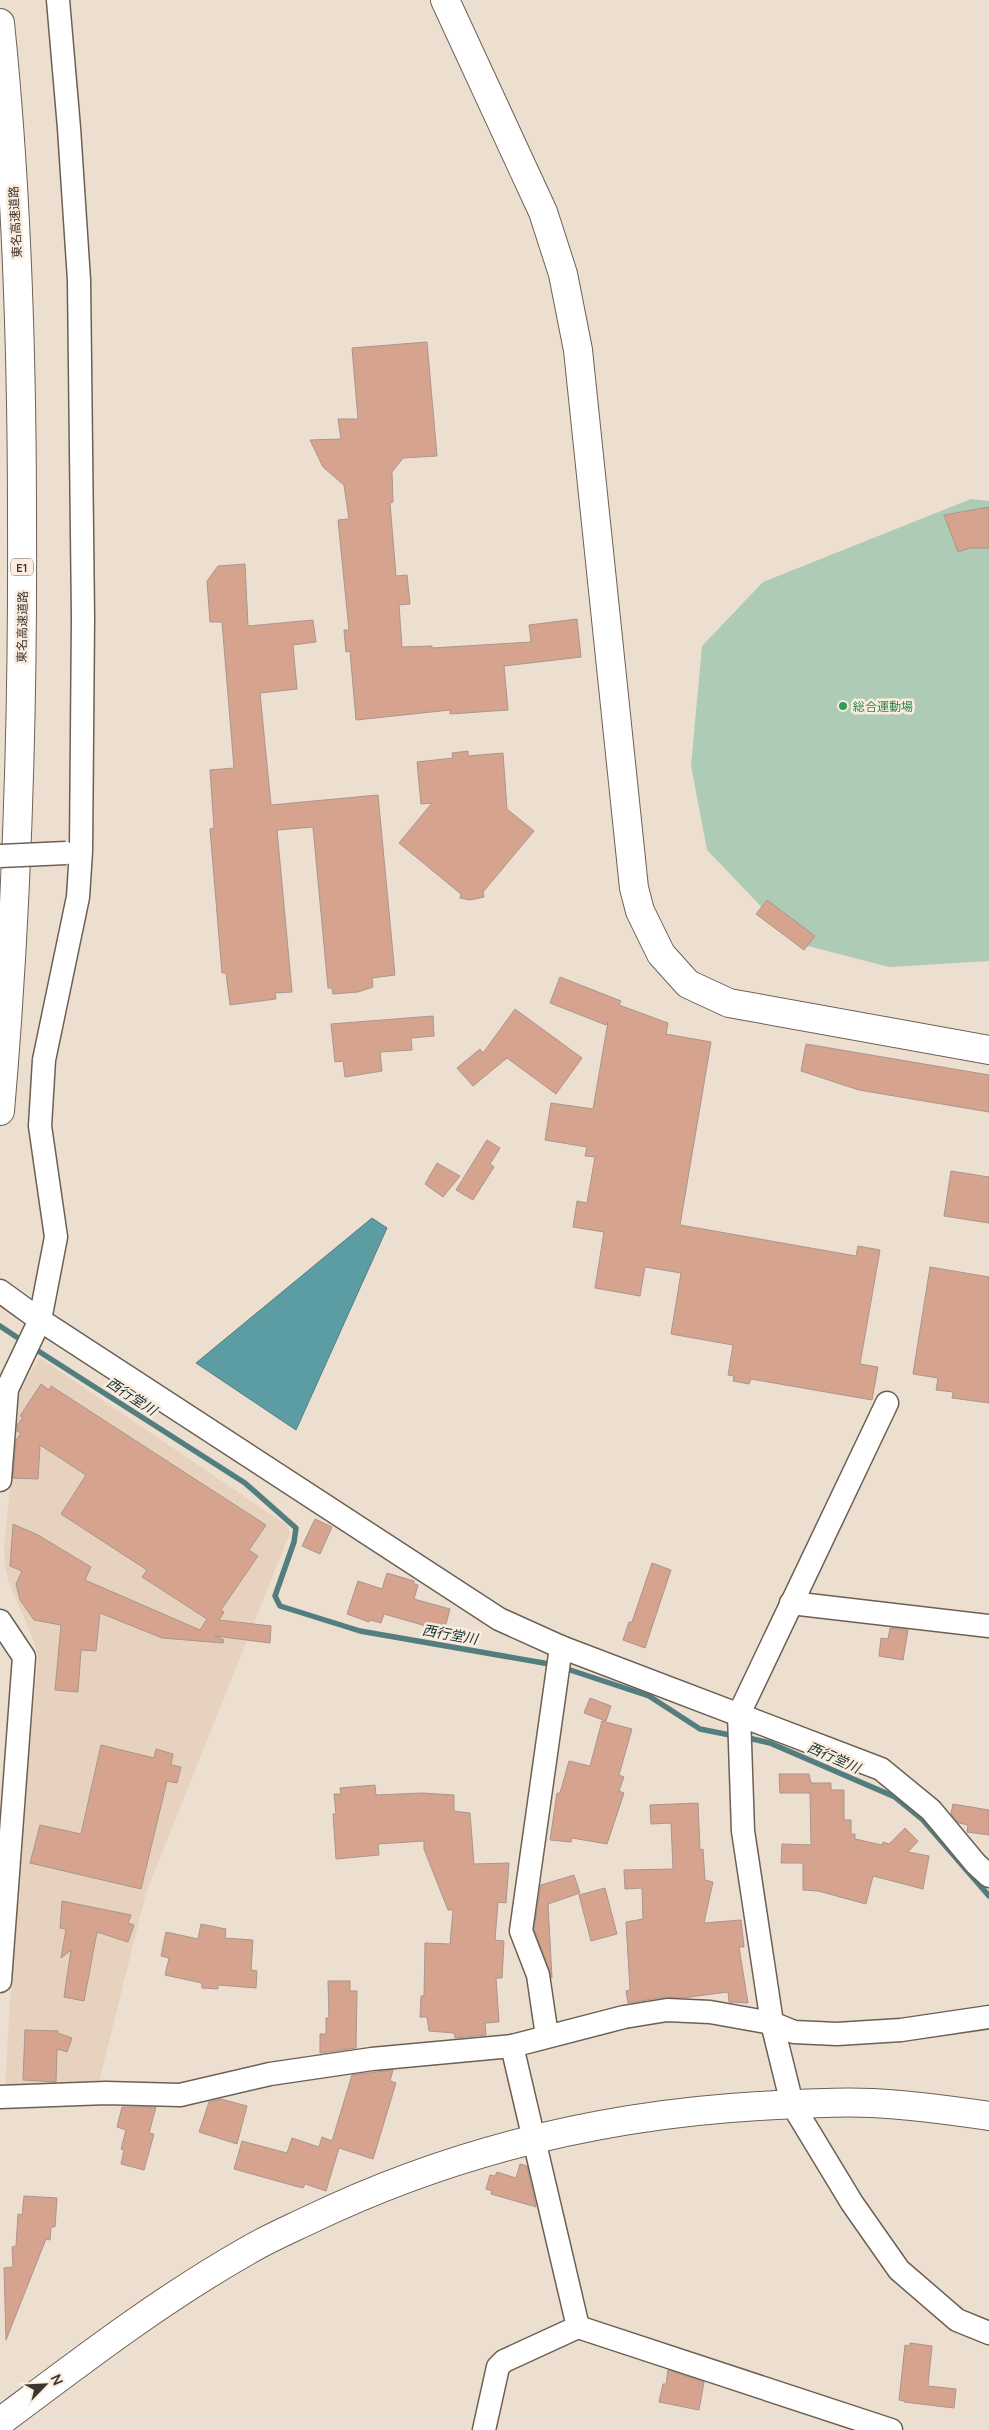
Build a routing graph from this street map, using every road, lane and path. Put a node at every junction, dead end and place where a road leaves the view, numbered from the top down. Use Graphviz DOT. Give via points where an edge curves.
graph roads {
  1 [pos="58,0"];
  2 [pos="445,0"];
  3 [pos="0,23"];
  4 [pos="74,852"];
  5 [pos="0,856"];
  6 [pos="989,1050"];
  7 [pos="0,1111"];
  8 [pos="0,1291"];
  9 [pos="32,1335"];
  10 [pos="887,1403"];
  11 [pos="0,1480"];
  12 [pos="792,1603"];
  13 [pos="0,1621"];
  14 [pos="989,1626"];
  15 [pos="559,1660"];
  16 [pos="739,1729"];
  17 [pos="989,1876"];
  18 [pos="0,1981"];
  19 [pos="989,2017"];
  20 [pos="772,2023"];
  21 [pos="547,2036"];
  22 [pos="512,2046"];
  23 [pos="0,2097"];
  24 [pos="792,2104"];
  25 [pos="989,2116"];
  26 [pos="534,2138"];
  27 [pos="578,2327"];
  28 [pos="989,2333"];
  29 [pos="0,2422"];
  30 [pos="484,2430"];
  31 [pos="891,2430"];
  1 -- 4 [label="street" via="79,280 83,607"];
  2 -- 6 [label="main road" via="543,212 563,274 578,350 634,888 640,911 661,954 688,984 729,1004"];
  3 -- 7 [label="main road, 東名高速道路 / E1" via="10,120 22,363 22,613 14,903"];
  4 -- 5 [label="street, bridge"];
  4 -- 9 [label="street" via="78,897 44,1060 40,1126 56,1237"];
  8 -- 9 [label="street"];
  9 -- 11 [label="street" via="7,1390"];
  9 -- 15 [label="street" via="499,1619"];
  10 -- 12 [label="street"];
  12 -- 14 [label="street"];
  12 -- 16 [label="street"];
  13 -- 18 [label="street" via="24,1657"];
  15 -- 16 [label="street"];
  15 -- 21 [label="street" via="521,1932 538,1975"];
  16 -- 17 [label="street" via="881,1769 931,1810"];
  16 -- 20 [label="street" via="743,1831"];
  19 -- 20 [label="street" via="901,2030 837,2034 794,2032"];
  20 -- 21 [label="street" via="710,2012 667,2010"];
  20 -- 24 [label="street"];
  21 -- 22 [label="street"];
  22 -- 23 [label="street" via="372,2059 270,2074 180,2095 106,2093"];
  22 -- 26 [label="street"];
  24 -- 25 [label="main road" via="870,2103"];
  24 -- 26 [label="main road" via="697,2109"];
  24 -- 28 [label="street" via="852,2203 899,2270 957,2320"];
  26 -- 27 [label="street"];
  26 -- 29 [label="main road" via="452,2161 361,2195 249,2249 138,2319"];
  27 -- 30 [label="street" via="504,2361 498,2367"];
  27 -- 31 [label="street"];
}
